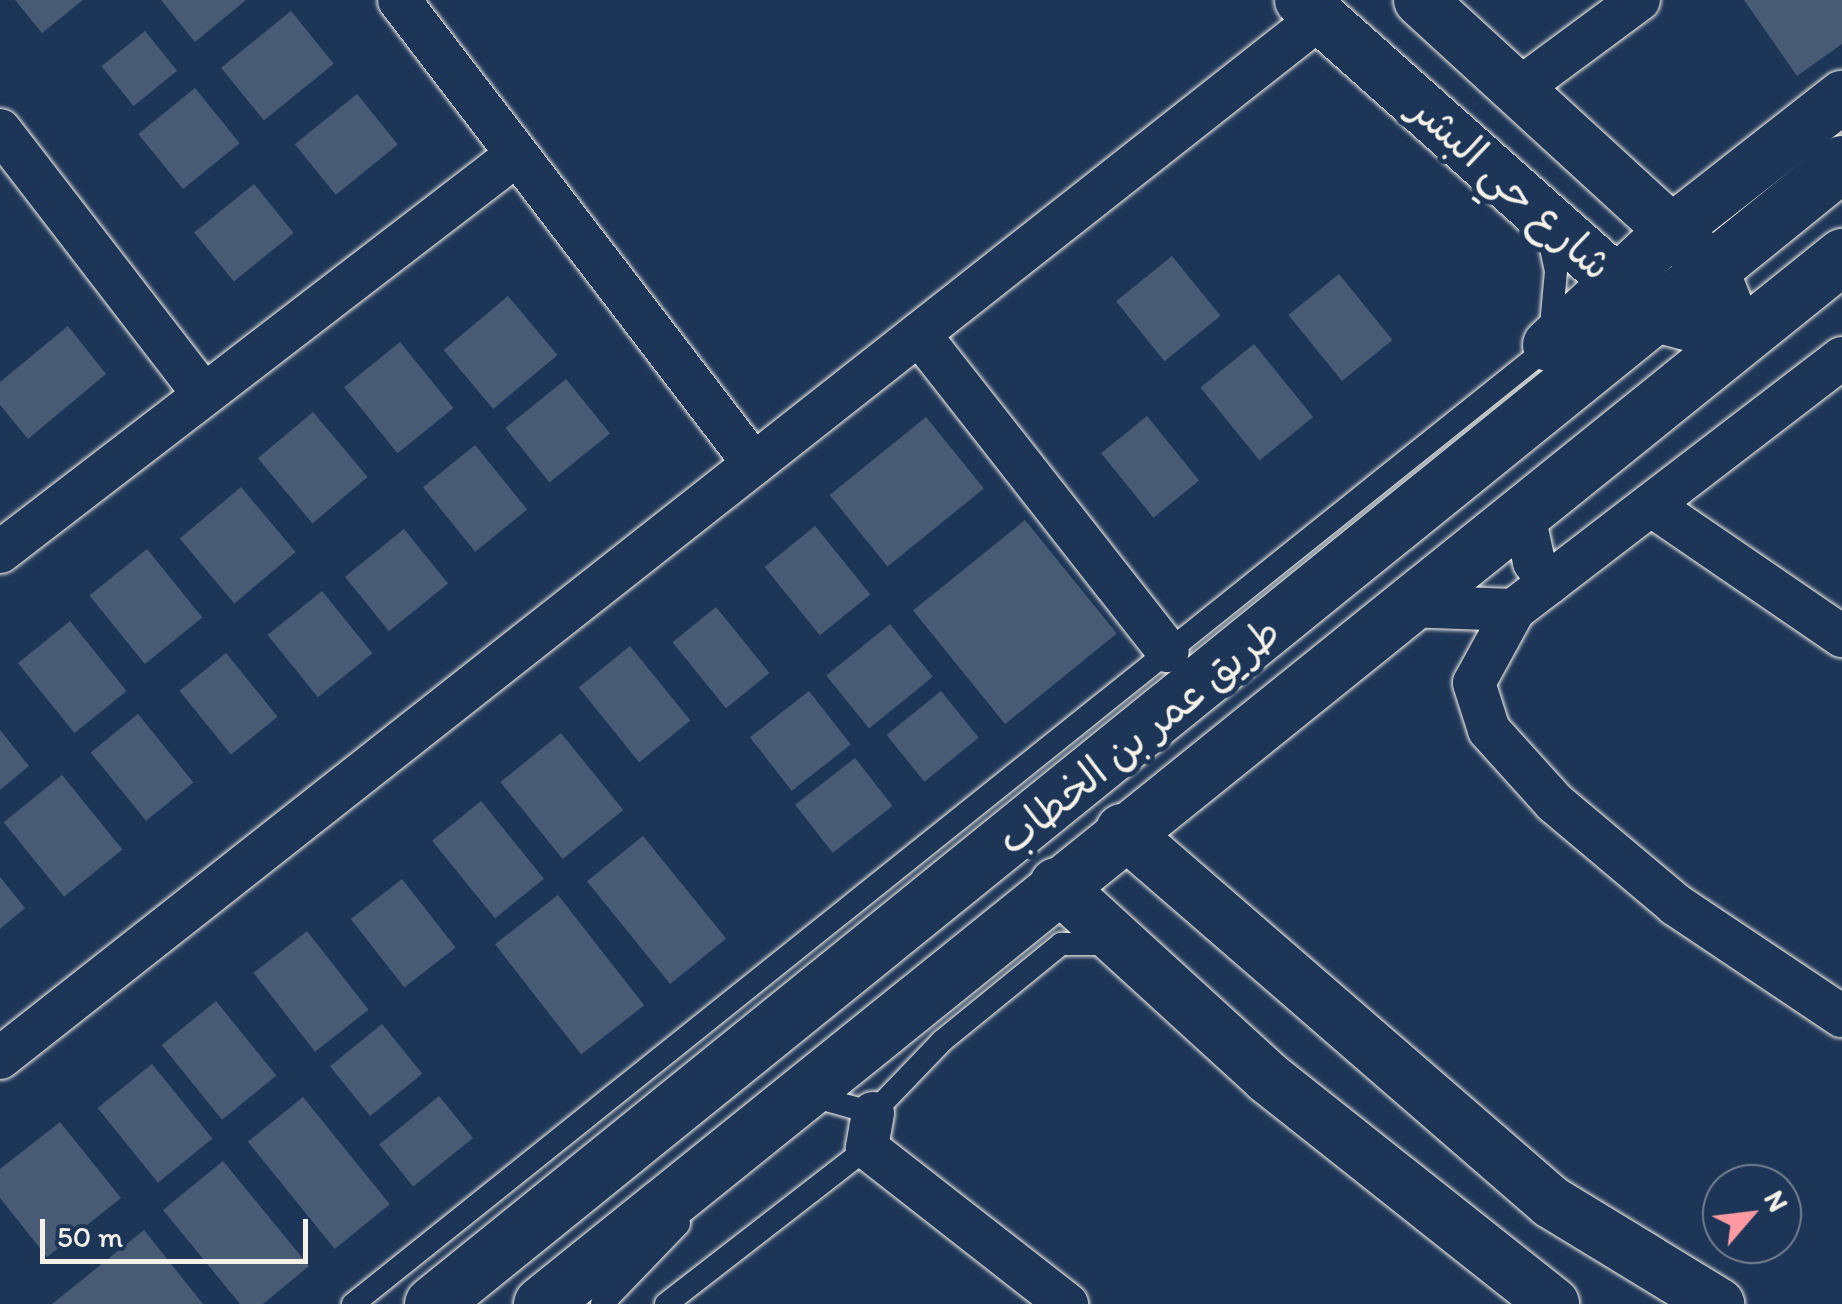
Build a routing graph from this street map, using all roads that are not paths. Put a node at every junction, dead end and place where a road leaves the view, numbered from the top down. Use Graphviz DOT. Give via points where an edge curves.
graph roads {
  1 [pos="399,0"];
  2 [pos="1420,0"];
  3 [pos="1640,0"];
  4 [pos="1311,9"];
  5 [pos="1520,88"];
  6 [pos="1842,97"];
  7 [pos="4,142"];
  8 [pos="515,156"];
  9 [pos="1842,163"];
  10 [pos="1544,216"];
  11 [pos="1670,232"];
  12 [pos="1842,256"];
  13 [pos="1712,268"];
  14 [pos="1616,280"];
  15 [pos="1656,316"];
  16 [pos="919,334"];
  17 [pos="1739,338"];
  18 [pos="1549,346"];
  19 [pos="1842,358"];
  20 [pos="204,395"];
  21 [pos="754,464"];
  22 [pos="1655,508"];
  23 [pos="1523,511"];
  24 [pos="0,552"];
  25 [pos="1549,584"];
  26 [pos="1406,606"];
  27 [pos="1514,610"];
  28 [pos="1842,636"];
  29 [pos="1168,650"];
  30 [pos="1122,830"];
  31 [pos="1056,884"];
  32 [pos="1127,949"];
  33 [pos="944,973"];
  34 [pos="1842,1016"];
  35 [pos="942,1041"];
  36 [pos="0,1058"];
  37 [pos="802,1094"];
  38 [pos="870,1131"];
  39 [pos="353,1304"];
  40 [pos="432,1304"];
  41 [pos="541,1304"];
  42 [pos="602,1304"];
  43 [pos="666,1304"];
  44 [pos="1066,1304"];
  45 [pos="1552,1304"];
  46 [pos="1718,1304"];
  1 -- 8 [label="street"];
  2 -- 5 [label="street"];
  3 -- 5 [label="street"];
  4 -- 10 [label="street, شارع حي البشر"];
  4 -- 16 [label="street"];
  5 -- 11 [label="street"];
  6 -- 11 [label="street"];
  7 -- 20 [label="street"];
  8 -- 20 [label="street"];
  8 -- 21 [label="street"];
  9 -- 13 [label="main road, طريق عمر بن الخطاب"];
  10 -- 14 [label="street, شارع حي البشر"];
  10 -- 18 [label="lane" via="1556,271"];
  11 -- 13 [label="street"];
  11 -- 14 [label="street"];
  12 -- 17 [label="main road, طريق عمر بن الخطاب"];
  13 -- 15 [label="main road, طريق عمر بن الخطاب"];
  13 -- 17 [label="street"];
  14 -- 15 [label="street, شارع حي البشر"];
  14 -- 18 [label="street"];
  15 -- 17 [label="street, شارع حي البشر"];
  15 -- 18 [label="lane" via="1596,321"];
  15 -- 40 [label="main road, طريق عمر بن الخطاب"];
  16 -- 21 [label="street"];
  16 -- 29 [label="street"];
  17 -- 23 [label="main road, طريق عمر بن الخطاب"];
  18 -- 29 [label="lane"];
  19 -- 22 [label="street"];
  20 -- 24 [label="street"];
  21 -- 36 [label="street"];
  22 -- 25 [label="street"];
  22 -- 28 [label="street"];
  23 -- 25 [label="street"];
  23 -- 26 [label="main road, طريق عمر بن الخطاب"];
  25 -- 27 [label="street"];
  26 -- 27 [label="street"];
  26 -- 30 [label="main road, طريق عمر بن الخطاب"];
  27 -- 34 [label="street" via="1474,682 1489,730 1556,803 1676,906"];
  29 -- 39 [label="lane"];
  30 -- 31 [label="main road, طريق عمر بن الخطاب"];
  30 -- 46 [label="street" via="1551,1202"];
  31 -- 32 [label="street"];
  31 -- 33 [label="main road, طريق عمر بن الخطاب"];
  32 -- 35 [label="lane" via="1090,939 1061,944"];
  32 -- 45 [label="street" via="1267,1077"];
  33 -- 35 [label="lane"];
  33 -- 37 [label="main road, طريق عمر بن الخطاب"];
  35 -- 38 [label="lane"];
  37 -- 38 [label="lane"];
  37 -- 41 [label="main road, طريق عمر بن الخطاب"];
  37 -- 42 [label="lane"];
  38 -- 43 [label="lane"];
  38 -- 44 [label="street"];
}
